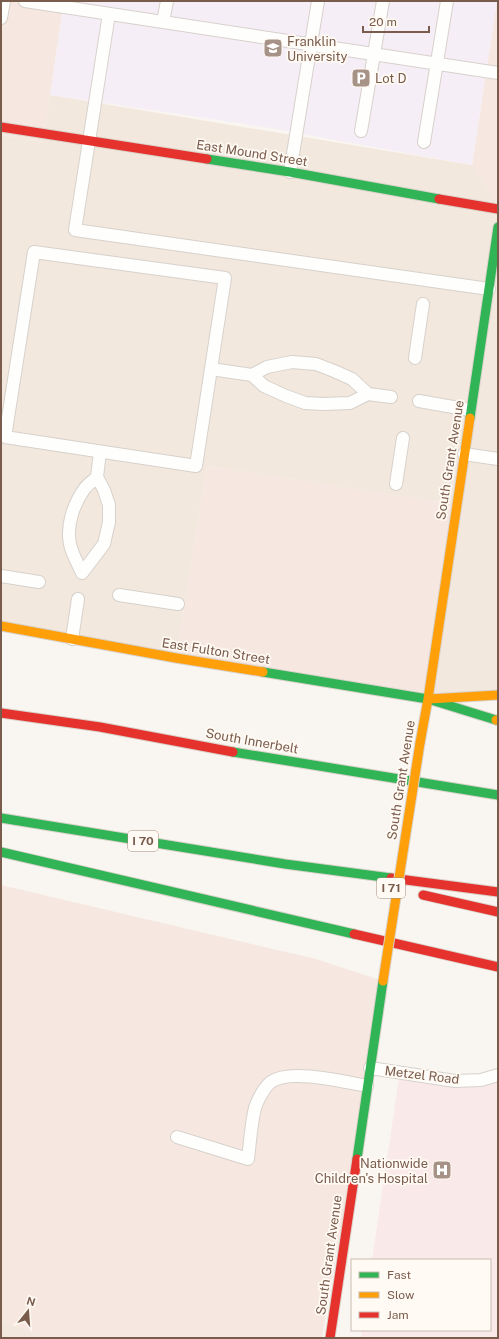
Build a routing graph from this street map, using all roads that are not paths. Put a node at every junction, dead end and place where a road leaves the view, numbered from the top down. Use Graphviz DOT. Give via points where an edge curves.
graph roads {
  1 [pos="4,1"];
  2 [pos="25,1"];
  3 [pos="167,1"];
  4 [pos="318,1"];
  5 [pos="383,1"];
  6 [pos="447,1"];
  7 [pos="109,14"];
  8 [pos="1,18"];
  9 [pos="163,22"];
  10 [pos="311,45"];
  11 [pos="375,54"];
  12 [pos="437,64"];
  13 [pos="498,73"];
  14 [pos="1,127"];
  15 [pos="361,131"];
  16 [pos="88,140"];
  17 [pos="424,142"];
  18 [pos="290,172"];
  19 [pos="498,209"];
  20 [pos="498,227"];
  21 [pos="489,289"];
  22 [pos="423,304"];
  23 [pos="415,358"];
  24 [pos="211,369"];
  25 [pos="252,375"];
  26 [pos="368,394"];
  27 [pos="391,397"];
  28 [pos="419,401"];
  29 [pos="470,410"];
  30 [pos="403,438"];
  31 [pos="100,452"];
  32 [pos="464,454"];
  33 [pos="498,460"];
  34 [pos="97,478"];
  35 [pos="396,484"];
  36 [pos="1,576"];
  37 [pos="39,582"];
  38 [pos="120,595"];
  39 [pos="78,599"];
  40 [pos="178,604"];
  41 [pos="1,626"];
  42 [pos="72,639"];
  43 [pos="498,695"];
  44 [pos="428,699"];
  45 [pos="1,713"];
  46 [pos="497,720"];
  47 [pos="498,794"];
  48 [pos="1,818"];
  49 [pos="1,852"];
  50 [pos="285,864"];
  51 [pos="498,892"];
  52 [pos="498,912"];
  53 [pos="498,967"];
  54 [pos="370,1068"];
  55 [pos="498,1075"];
  56 [pos="368,1086"];
  57 [pos="177,1137"];
  58 [pos="330,1338"];
  1 -- 8 [label="lane"];
  2 -- 7 [label="lane"];
  3 -- 9 [label="lane"];
  4 -- 10 [label="lane"];
  5 -- 11 [label="lane"];
  6 -- 12 [label="lane"];
  7 -- 9 [label="lane"];
  7 -- 16 [label="lane"];
  9 -- 10 [label="lane"];
  10 -- 11 [label="lane"];
  10 -- 18 [label="lane"];
  11 -- 12 [label="lane"];
  11 -- 15 [label="lane"];
  12 -- 13 [label="lane"];
  12 -- 17 [label="lane"];
  14 -- 16 [label="main road, East Mound Street"];
  16 -- 18 [label="main road, East Mound Street"];
  16 -- 21 [label="lane" via="75,230"];
  18 -- 19 [label="main road, East Mound Street"];
  20 -- 21 [label="main road, South Grant Avenue"];
  21 -- 29 [label="main road, South Grant Avenue"];
  22 -- 23 [label="lane"];
  24 -- 25 [label="lane"];
  24 -- 31 [label="lane" via="196,466"];
  24 -- 31 [label="lane" via="225,278 34,252 5,437"];
  25 -- 26 [label="lane" via="264,386 305,403 350,403"];
  25 -- 26 [label="lane" via="267,367 292,362 316,364 352,379"];
  26 -- 27 [label="lane"];
  28 -- 29 [label="lane"];
  29 -- 32 [label="main road, South Grant Avenue"];
  30 -- 35 [label="lane"];
  31 -- 34 [label="lane"];
  32 -- 33 [label="lane"];
  32 -- 44 [label="main road, South Grant Avenue"];
  34 -- 34 [label="lane" via="86,487 72,514 70,546 82,573 104,544 109,522 109,505"];
  36 -- 37 [label="lane"];
  38 -- 40 [label="lane"];
  39 -- 42 [label="lane"];
  41 -- 42 [label="main road, East Fulton Street"];
  42 -- 44 [label="main road, East Fulton Street"];
  43 -- 44 [label="main road, East Fulton Street"];
  44 -- 46 [label="main road, East Fulton Street"];
  44 -- 54 [label="main road, South Grant Avenue, bridge"];
  45 -- 47 [label="main road, South Innerbelt"];
  48 -- 50 [label="main road, I 70"];
  49 -- 53 [label="main road"];
  50 -- 51 [label="main road, I 70"];
  50 -- 52 [label="main road, I 71"];
  54 -- 55 [label="lane, Metzel Road" via="455,1081 481,1080"];
  54 -- 56 [label="main road, South Grant Avenue"];
  56 -- 57 [label="lane" via="312,1077 282,1077 272,1081 255,1106 248,1159"];
  56 -- 58 [label="main road, South Grant Avenue"];
}
